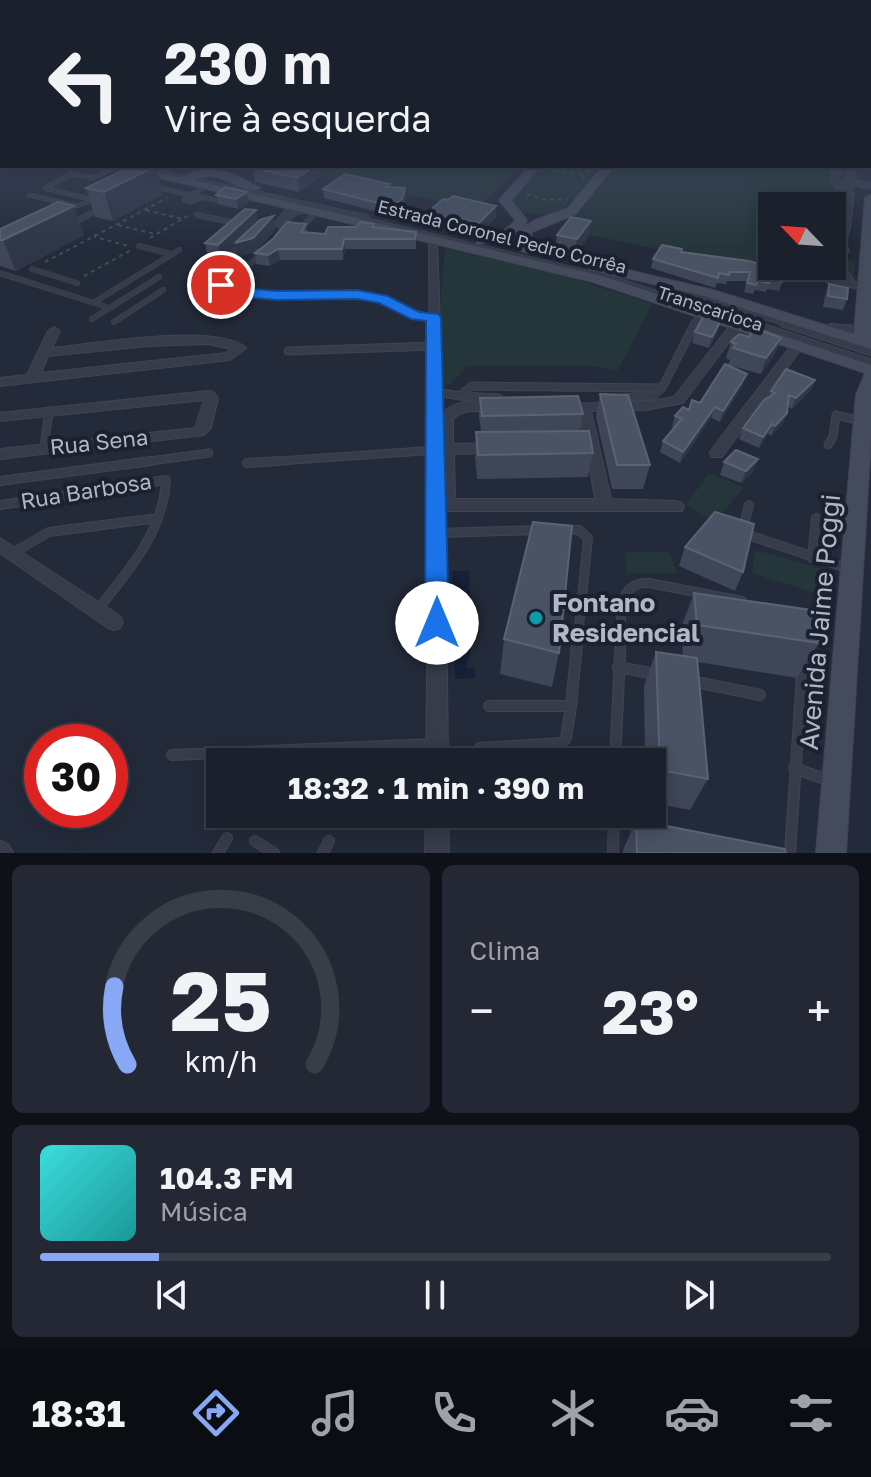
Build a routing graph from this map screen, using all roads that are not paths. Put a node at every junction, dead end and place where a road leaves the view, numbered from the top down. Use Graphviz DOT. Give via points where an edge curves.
graph roads {
  1 [pos="113,168"];
  2 [pos="127,168"];
  3 [pos="132,168"];
  4 [pos="139,168"];
  5 [pos="534,168"];
  6 [pos="607,168"];
  7 [pos="837,168"];
  8 [pos="849,168"];
  9 [pos="151,173"];
  10 [pos="845,182"];
  11 [pos="871,186"];
  12 [pos="198,187"];
  13 [pos="842,192"];
  14 [pos="105,194"];
  15 [pos="29,195"];
  16 [pos="871,198"];
  17 [pos="184,199"];
  18 [pos="255,199"];
  19 [pos="93,200"];
  20 [pos="105,206"];
  21 [pos="292,206"];
  22 [pos="311,211"];
  23 [pos="512,211"];
  24 [pos="197,215"];
  25 [pos="554,218"];
  26 [pos="265,220"];
  27 [pos="239,221"];
  28 [pos="279,224"];
  29 [pos="67,226"];
  30 [pos="260,229"];
  31 [pos="248,239"];
  32 [pos="432,239"];
  33 [pos="482,241"];
  34 [pos="137,247"];
  35 [pos="179,250"];
  36 [pos="523,250"];
  37 [pos="171,254"];
  38 [pos="32,269"];
  39 [pos="0,273"];
  40 [pos="53,275"];
  41 [pos="159,277"];
  42 [pos="834,280"];
  43 [pos="77,283"];
  44 [pos="848,284"];
  45 [pos="36,285"];
  46 [pos="221,285"];
  47 [pos="865,287"];
  48 [pos="163,290"];
  49 [pos="680,295"];
  50 [pos="93,303"];
  51 [pos="108,309"];
  52 [pos="700,313"];
  53 [pos="124,316"];
  54 [pos="434,318"];
  55 [pos="92,319"];
  56 [pos="114,322"];
  57 [pos="736,325"];
  58 [pos="54,331"];
  59 [pos="434,346"];
  60 [pos="797,346"];
  61 [pos="288,351"];
  62 [pos="867,351"];
  63 [pos="44,353"];
  64 [pos="32,378"];
  65 [pos="0,382"];
  66 [pos="662,388"];
  67 [pos="436,392"];
  68 [pos="460,396"];
  69 [pos="499,398"];
  70 [pos="623,398"];
  71 [pos="514,407"];
  72 [pos="542,407"];
  73 [pos="583,407"];
  74 [pos="49,411"];
  75 [pos="0,417"];
  76 [pos="863,422"];
  77 [pos="593,445"];
  78 [pos="828,445"];
  79 [pos="563,446"];
  80 [pos="44,448"];
  81 [pos="505,448"];
  82 [pos="442,450"];
  83 [pos="209,453"];
  84 [pos="717,453"];
  85 [pos="0,454"];
  86 [pos="247,463"];
  87 [pos="866,471"];
  88 [pos="0,481"];
  89 [pos="865,501"];
  90 [pos="0,505"];
  91 [pos="442,505"];
  92 [pos="604,505"];
  93 [pos="749,505"];
  94 [pos="676,507"];
  95 [pos="158,518"];
  96 [pos="816,518"];
  97 [pos="437,533"];
  98 [pos="6,548"];
  99 [pos="812,558"];
  100 [pos="853,570"];
  101 [pos="748,603"];
  102 [pos="97,611"];
  103 [pos="114,622"];
  104 [pos="803,645"];
  105 [pos="618,667"];
  106 [pos="661,675"];
  107 [pos="675,678"];
  108 [pos="760,695"];
  109 [pos="489,706"];
  110 [pos="571,706"];
  111 [pos="437,744"];
  112 [pos="437,748"];
  113 [pos="480,748"];
  114 [pos="615,748"];
  115 [pos="172,755"];
  116 [pos="794,768"];
  117 [pos="834,783"];
  118 [pos="437,828"];
  119 [pos="614,828"];
  120 [pos="227,838"];
  121 [pos="255,841"];
  122 [pos="329,841"];
  123 [pos="218,853"];
  124 [pos="274,853"];
  125 [pos="323,853"];
  126 [pos="437,853"];
  127 [pos="613,853"];
  128 [pos="790,853"];
  129 [pos="831,853"];
  1 -- 19 [label="lane" via="93,178 73,174 45,187"];
  2 -- 9 [label="main road, Estrada Coronel Pedro Corrêa"];
  3 -- 12 [label="lane, Transcarioca"];
  4 -- 12 [label="lane, Transcarioca"];
  5 -- 23 [label="main road" via="507,196 505,204"];
  6 -- 25 [label="main road" via="574,209"];
  7 -- 13 [label="street" via="835,180"];
  8 -- 10 [label="street"];
  9 -- 12 [label="main road, Estrada Coronel Pedro Corrêa"];
  10 -- 11 [label="street"];
  10 -- 44 [label="street" via="850,192 840,240 844,251 835,260"];
  12 -- 17 [label="lane" via="192,202"];
  12 -- 18 [label="main road, Estrada Coronel Pedro Corrêa"];
  12 -- 18 [label="main road, Estrada Coronel Pedro Corrêa"];
  12 -- 49 [label="lane, Transcarioca"];
  12 -- 49 [label="lane, Transcarioca"];
  14 -- 19 [label="lane"];
  15 -- 19 [label="lane" via="77,206"];
  16 -- 47 [label="main road, Avenida Jaime Poggi"];
  18 -- 21 [label="main road, Estrada Coronel Pedro Corrêa"];
  18 -- 33 [label="main road, Estrada Coronel Pedro Corrêa"];
  20 -- 29 [label="lane"];
  21 -- 22 [label="main road, Estrada Coronel Pedro Corrêa"];
  21 -- 28 [label="lane"];
  22 -- 28 [label="lane" via="292,214"];
  22 -- 28 [label="lane" via="300,227"];
  22 -- 32 [label="main road, Estrada Coronel Pedro Corrêa"];
  23 -- 25 [label="main road"];
  23 -- 33 [label="main road" via="521,220 517,227 508,235"];
  24 -- 27 [label="lane"];
  25 -- 36 [label="main road" via="529,228"];
  26 -- 28 [label="lane"];
  28 -- 30 [label="lane"];
  28 -- 31 [label="lane" via="283,232 253,263 228,263 226,259"];
  32 -- 49 [label="main road, Estrada Coronel Pedro Corrêa"];
  32 -- 54 [label="street"];
  33 -- 36 [label="main road, Estrada Coronel Pedro Corrêa"];
  34 -- 37 [label="lane"];
  35 -- 37 [label="lane"];
  36 -- 49 [label="main road, Estrada Coronel Pedro Corrêa"];
  37 -- 50 [label="lane"];
  38 -- 40 [label="lane"];
  39 -- 45 [label="lane"];
  40 -- 43 [label="lane"];
  40 -- 45 [label="lane"];
  41 -- 51 [label="lane"];
  42 -- 44 [label="street"];
  44 -- 47 [label="street"];
  45 -- 50 [label="lane"];
  46 -- 54 [label="lane" via="254,294 365,295"];
  47 -- 62 [label="main road, Avenida Jaime Poggi"];
  48 -- 53 [label="lane"];
  49 -- 52 [label="main road, Estrada Coronel Pedro Corrêa"];
  49 -- 62 [label="lane, Transcarioca"];
  49 -- 62 [label="lane, Transcarioca"];
  49 -- 62 [label="main road, Estrada Coronel Pedro Corrêa" via="826,331"];
  50 -- 51 [label="lane"];
  51 -- 53 [label="lane"];
  51 -- 55 [label="lane"];
  52 -- 57 [label="main road, Estrada Coronel Pedro Corrêa"];
  52 -- 66 [label="lane"];
  53 -- 56 [label="lane"];
  54 -- 59 [label="street"];
  57 -- 60 [label="main road, Estrada Coronel Pedro Corrêa"];
  57 -- 73 [label="street" via="678,400"];
  58 -- 63 [label="street"];
  59 -- 61 [label="lane"];
  59 -- 67 [label="street"];
  60 -- 62 [label="main road, Estrada Coronel Pedro Corrêa"];
  60 -- 84 [label="street"];
  62 -- 76 [label="main road, Avenida Jaime Poggi"];
  63 -- 64 [label="street"];
  63 -- 64 [label="street" via="208,338 239,345 230,356"];
  64 -- 65 [label="street"];
  66 -- 68 [label="lane" via="472,386"];
  66 -- 70 [label="lane" via="649,397"];
  67 -- 68 [label="lane"];
  67 -- 82 [label="street"];
  68 -- 69 [label="lane"];
  71 -- 82 [label="street" via="457,406 448,413"];
  72 -- 73 [label="street"];
  73 -- 77 [label="street"];
  74 -- 75 [label="street"];
  74 -- 80 [label="lane"];
  74 -- 80 [label="street, Rua Sena" via="211,398 199,432"];
  76 -- 78 [label="lane" via="836,415"];
  76 -- 87 [label="main road, Avenida Jaime Poggi"];
  77 -- 79 [label="street"];
  77 -- 92 [label="street"];
  80 -- 85 [label="street, Rua Sena"];
  81 -- 82 [label="street"];
  82 -- 86 [label="lane"];
  82 -- 91 [label="street"];
  83 -- 88 [label="lane"];
  87 -- 89 [label="main road, Avenida Jaime Poggi"];
  89 -- 100 [label="main road, Avenida Jaime Poggi"];
  90 -- 95 [label="lane, Rua Barbosa" via="160,478 167,482"];
  91 -- 92 [label="street"];
  91 -- 97 [label="street"];
  92 -- 94 [label="street"];
  93 -- 99 [label="lane" via="742,533"];
  95 -- 98 [label="lane" via="49,532"];
  95 -- 102 [label="lane, Rua Barbosa" via="126,576"];
  96 -- 99 [label="lane"];
  97 -- 110 [label="lane" via="569,529 588,538"];
  97 -- 111 [label="street"];
  98 -- 102 [label="street"];
  99 -- 100 [label="lane"];
  100 -- 117 [label="main road, Avenida Jaime Poggi"];
  101 -- 105 [label="lane" via="634,582 622,601"];
  102 -- 103 [label="street"];
  104 -- 116 [label="lane"];
  105 -- 106 [label="lane"];
  105 -- 114 [label="lane"];
  107 -- 108 [label="lane"];
  109 -- 110 [label="lane"];
  110 -- 113 [label="lane" via="562,743"];
  111 -- 112 [label="street"];
  111 -- 115 [label="lane"];
  116 -- 117 [label="lane"];
  116 -- 128 [label="lane"];
  117 -- 129 [label="main road, Avenida Jaime Poggi"];
  118 -- 126 [label="street"];
  119 -- 127 [label="lane"];
  120 -- 123 [label="lane"];
  121 -- 124 [label="lane"];
  122 -- 125 [label="lane"];
}
